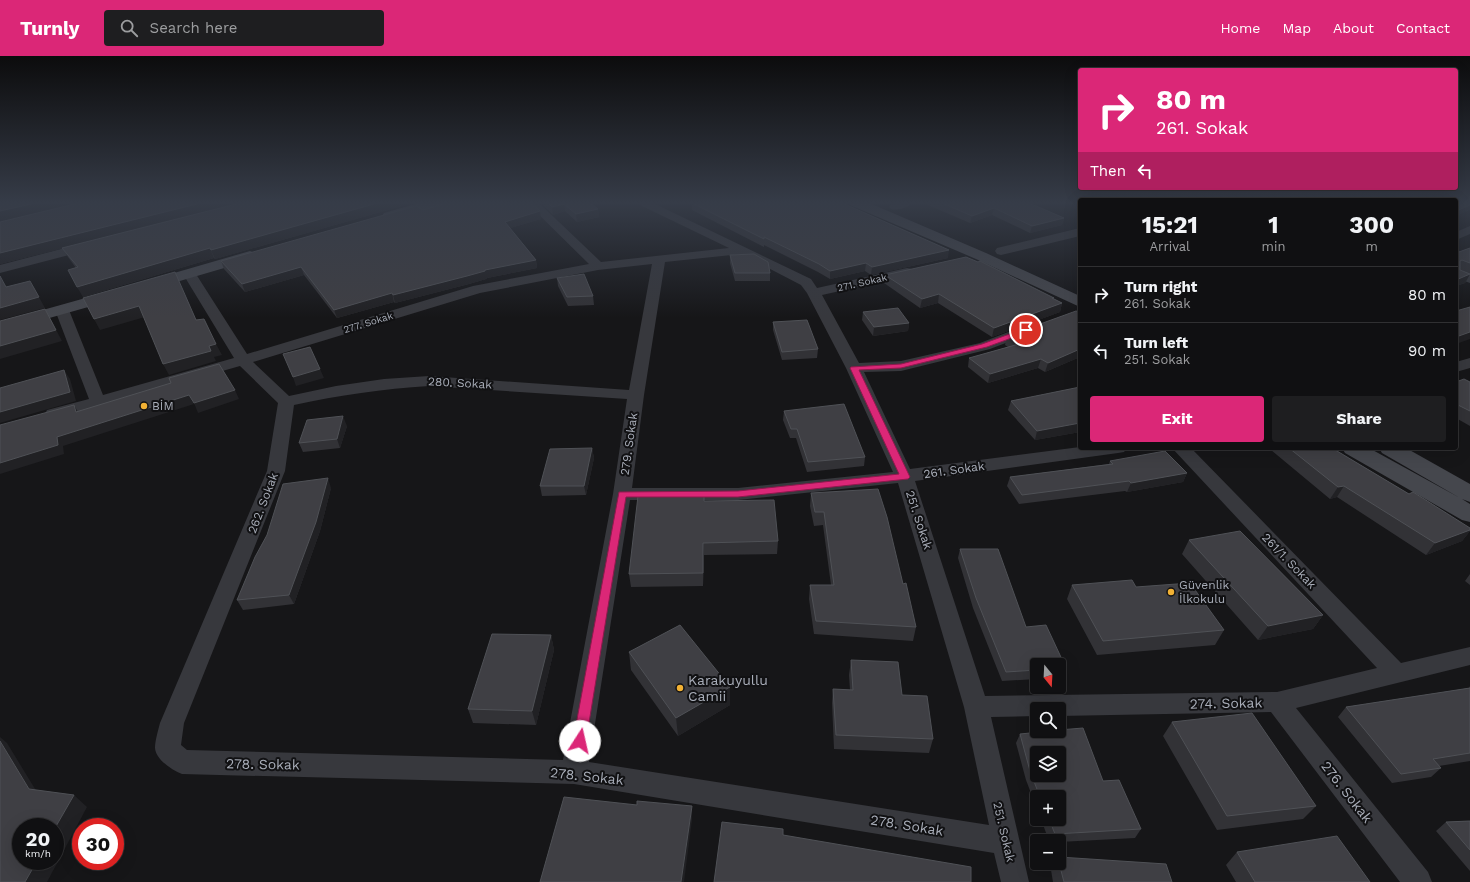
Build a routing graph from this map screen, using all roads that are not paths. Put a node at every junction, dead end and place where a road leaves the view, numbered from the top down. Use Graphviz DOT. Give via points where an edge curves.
graph roads {
  1 [pos="572,241"];
  2 [pos="722,241"];
  3 [pos="945,241"];
  4 [pos="978,241"];
  5 [pos="1044,241"];
  6 [pos="97,244"];
  7 [pos="742,250"];
  8 [pos="1001,251"];
  9 [pos="264,252"];
  10 [pos="981,256"];
  11 [pos="659,259"];
  12 [pos="959,260"];
  13 [pos="598,266"];
  14 [pos="923,268"];
  15 [pos="0,269"];
  16 [pos="189,274"];
  17 [pos="1458,275"];
  18 [pos="1470,278"];
  19 [pos="1078,287"];
  20 [pos="814,293"];
  21 [pos="1078,308"];
  22 [pos="62,310"];
  23 [pos="1043,323"];
  24 [pos="0,327"];
  25 [pos="243,360"];
  26 [pos="1470,363"];
  27 [pos="1458,366"];
  28 [pos="854,368"];
  29 [pos="636,395"];
  30 [pos="98,402"];
  31 [pos="286,402"];
  32 [pos="38,419"];
  33 [pos="1103,450"];
  34 [pos="1183,450"];
  35 [pos="1357,450"];
  36 [pos="1393,450"];
  37 [pos="905,477"];
  38 [pos="622,494"];
  39 [pos="1470,494"];
  40 [pos="1470,514"];
  41 [pos="1470,656"];
  42 [pos="1397,674"];
  43 [pos="1277,702"];
  44 [pos="976,707"];
  45 [pos="168,749"];
  46 [pos="574,772"];
  47 [pos="1006,841"];
  48 [pos="1015,882"];
  49 [pos="1418,882"];
  1 -- 13 [label="street"];
  2 -- 7 [label="street, 251. Sokak"];
  3 -- 10 [label="main road"];
  4 -- 8 [label="main road"];
  5 -- 8 [label="street"];
  6 -- 15 [label="street"];
  7 -- 11 [label="street, 277. Sokak"];
  7 -- 20 [label="street, 251. Sokak" via="806,282"];
  8 -- 19 [label="main road"];
  9 -- 16 [label="main road"];
  10 -- 12 [label="street"];
  10 -- 21 [label="main road"];
  11 -- 13 [label="street, 277. Sokak"];
  11 -- 29 [label="street, 279. Sokak"];
  13 -- 25 [label="street, 277. Sokak" via="478,289"];
  14 -- 20 [label="street, 271. Sokak"];
  16 -- 22 [label="main road"];
  16 -- 25 [label="street"];
  17 -- 18 [label="street"];
  20 -- 28 [label="street, 251. Sokak"];
  22 -- 24 [label="main road"];
  22 -- 30 [label="street"];
  23 -- 28 [label="street" via="985,346 901,366"];
  25 -- 30 [label="street, 277. Sokak"];
  25 -- 31 [label="street"];
  26 -- 27 [label="street"];
  28 -- 37 [label="street, 251. Sokak"];
  29 -- 31 [label="street, 280. Sokak" via="429,381 336,391"];
  29 -- 38 [label="street, 279. Sokak"];
  30 -- 32 [label="street, 277. Sokak"];
  31 -- 45 [label="street, 262. Sokak" via="276,471 172,723"];
  33 -- 37 [label="street, 261. Sokak"];
  34 -- 42 [label="street, 261/1. Sokak"];
  35 -- 40 [label="main road"];
  36 -- 39 [label="main road"];
  37 -- 38 [label="street, 261. Sokak" via="738,494"];
  37 -- 44 [label="street, 251. Sokak"];
  38 -- 46 [label="street, 279. Sokak"];
  41 -- 42 [label="street, 274. Sokak"];
  42 -- 43 [label="street, 274. Sokak"];
  43 -- 44 [label="street, 274. Sokak"];
  43 -- 49 [label="street, 276. Sokak"];
  44 -- 47 [label="street, 251. Sokak"];
  45 -- 46 [label="street, 278. Sokak" via="182,762"];
  46 -- 47 [label="street, 278. Sokak"];
  47 -- 48 [label="street, 251. Sokak"];
}
